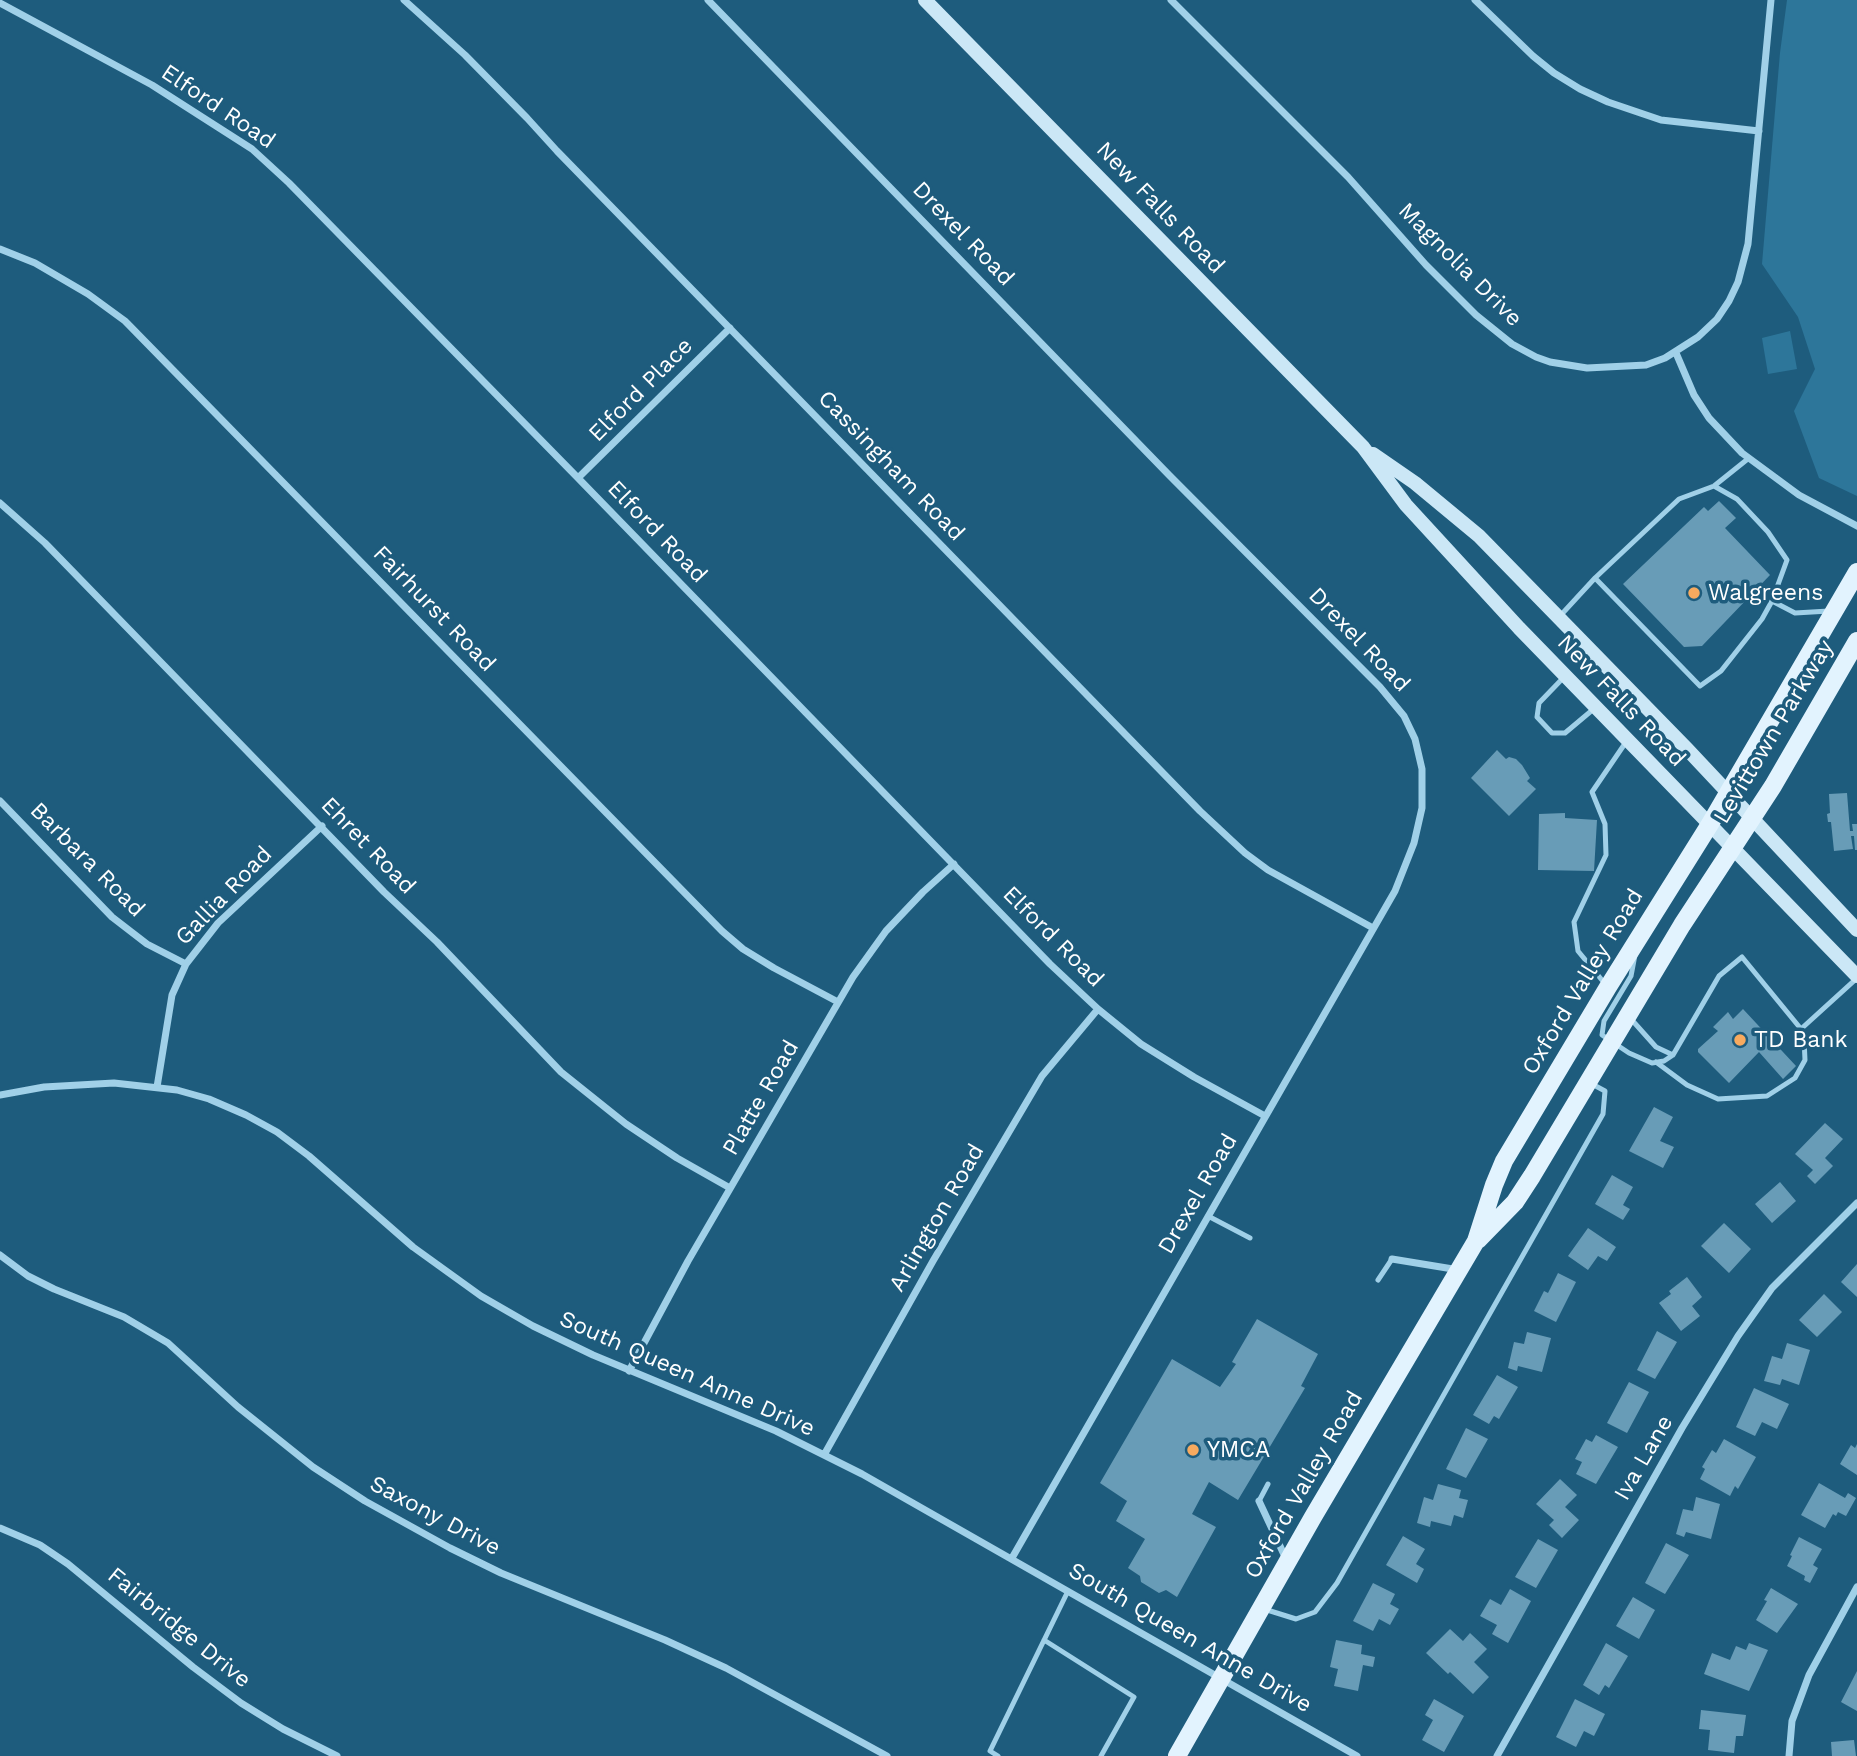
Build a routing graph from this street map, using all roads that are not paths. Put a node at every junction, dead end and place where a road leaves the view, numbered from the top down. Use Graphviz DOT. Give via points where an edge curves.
graph roads {
  1 [pos="404,0"];
  2 [pos="708,0"];
  3 [pos="925,0"];
  4 [pos="1171,0"];
  5 [pos="1475,0"];
  6 [pos="1771,0"];
  7 [pos="0,3"];
  8 [pos="1759,131"];
  9 [pos="0,249"];
  10 [pos="730,328"];
  11 [pos="1676,353"];
  12 [pos="1363,447"];
  13 [pos="1749,458"];
  14 [pos="578,478"];
  15 [pos="1714,486"];
  16 [pos="0,503"];
  17 [pos="1857,526"];
  18 [pos="1857,572"];
  19 [pos="1595,578"];
  20 [pos="1772,601"];
  21 [pos="1834,611"];
  22 [pos="1558,618"];
  23 [pos="1857,641"];
  24 [pos="1565,676"];
  25 [pos="1595,707"];
  26 [pos="1628,740"];
  27 [pos="1728,793"];
  28 [pos="0,801"];
  29 [pos="8,809"];
  30 [pos="0,816"];
  31 [pos="1752,818"];
  32 [pos="1710,824"];
  33 [pos="322,826"];
  34 [pos="1733,848"];
  35 [pos="954,864"];
  36 [pos="1373,928"];
  37 [pos="1857,930"];
  38 [pos="1634,944"];
  39 [pos="186,964"];
  40 [pos="1857,977"];
  41 [pos="1608,988"];
  42 [pos="838,1002"];
  43 [pos="1098,1009"];
  44 [pos="1629,1016"];
  45 [pos="1801,1029"];
  46 [pos="1611,1041"];
  47 [pos="1673,1055"];
  48 [pos="1656,1062"];
  49 [pos="1587,1082"];
  50 [pos="157,1087"];
  51 [pos="0,1095"];
  52 [pos="1265,1116"];
  53 [pos="730,1188"];
  54 [pos="1857,1203"];
  55 [pos="1208,1216"];
  56 [pos="1250,1238"];
  57 [pos="1476,1241"];
  58 [pos="0,1255"];
  59 [pos="1392,1259"];
  60 [pos="1459,1270"];
  61 [pos="1378,1280"];
  62 [pos="629,1371"];
  63 [pos="824,1455"];
  64 [pos="1268,1484"];
  65 [pos="1259,1501"];
  66 [pos="0,1528"];
  67 [pos="1012,1558"];
  68 [pos="1287,1562"];
  69 [pos="1857,1587"];
  70 [pos="1068,1591"];
  71 [pos="1261,1608"];
  72 [pos="1044,1640"];
  73 [pos="1220,1678"];
  74 [pos="1342,1747"];
  75 [pos="337,1756"];
  76 [pos="887,1756"];
  77 [pos="998,1756"];
  78 [pos="1101,1756"];
  79 [pos="1177,1756"];
  80 [pos="1336,1756"];
  81 [pos="1357,1756"];
  82 [pos="1497,1756"];
  83 [pos="1789,1756"];
  1 -- 10 [label="street, Cassingham Road" via="465,55"];
  2 -- 36 [label="street, Drexel Road" via="1404,716 1422,769 1422,808 1405,870"];
  3 -- 12 [label="main road, New Falls Road"];
  4 -- 11 [label="street, Magnolia Drive" via="1348,177 1426,265 1512,344 1550,362 1587,368 1646,365"];
  5 -- 8 [label="street" via="1554,73 1608,102 1661,120"];
  6 -- 8 [label="street, Magnolia Drive"];
  7 -- 14 [label="street, Elford Road" via="152,85 252,149"];
  8 -- 11 [label="street, Magnolia Drive" via="1748,244 1738,282 1717,319"];
  9 -- 42 [label="street, Fairhurst Road" via="46,269 125,321 722,931 774,968"];
  10 -- 14 [label="street, Elford Place"];
  10 -- 36 [label="street, Cassingham Road" via="1245,853"];
  11 -- 13 [label="street" via="1709,418"];
  12 -- 22 [label="main road, New Falls Road" via="1479,536"];
  12 -- 24 [label="main road, New Falls Road" via="1406,505"];
  13 -- 15 [label="lane"];
  13 -- 17 [label="street" via="1799,495"];
  14 -- 35 [label="street, Elford Road"];
  15 -- 19 [label="lane" via="1679,499"];
  15 -- 20 [label="lane" via="1737,499 1787,560"];
  16 -- 33 [label="street, Ehret Road" via="45,543"];
  18 -- 21 [label="main road, Levittown Parkway"];
  19 -- 20 [label="lane" via="1700,686 1721,671"];
  19 -- 22 [label="lane"];
  20 -- 21 [label="lane" via="1795,612"];
  21 -- 27 [label="main road, Levittown Parkway"];
  22 -- 27 [label="main road, New Falls Road"];
  23 -- 31 [label="main road, Levittown Parkway"];
  24 -- 25 [label="main road, New Falls Road"];
  24 -- 25 [label="lane" via="1539,703 1537,717 1552,733 1565,733"];
  25 -- 26 [label="main road, New Falls Road"];
  26 -- 32 [label="main road, New Falls Road"];
  26 -- 41 [label="lane" via="1592,792 1605,824 1606,855 1574,922 1578,951"];
  27 -- 31 [label="main road, New Falls Road"];
  27 -- 32 [label="main road, Oxford Valley Road"];
  28 -- 29 [label="street, Barbara Road"];
  29 -- 30 [label="street"];
  29 -- 39 [label="street, Barbara Road" via="112,917 147,944"];
  31 -- 34 [label="main road, Levittown Parkway"];
  31 -- 37 [label="main road, New Falls Road"];
  32 -- 34 [label="main road, New Falls Road"];
  32 -- 38 [label="main road, Oxford Valley Road"];
  33 -- 39 [label="street, Gallia Road" via="218,923"];
  33 -- 53 [label="street, Ehret Road" via="561,1072 626,1124"];
  34 -- 40 [label="main road, New Falls Road"];
  34 -- 44 [label="main road, Oxford Valley Road"];
  35 -- 42 [label="street, Platte Road" via="886,931"];
  35 -- 43 [label="street, Elford Road"];
  36 -- 52 [label="street, Drexel Road"];
  38 -- 41 [label="main road, Oxford Valley Road"];
  38 -- 46 [label="lane" via="1631,976 1602,1028 1602,1035"];
  39 -- 50 [label="street, Gallia Road" via="172,995"];
  40 -- 45 [label="lane"];
  41 -- 57 [label="main road, Oxford Valley Road" via="1504,1161"];
  42 -- 53 [label="street, Platte Road"];
  43 -- 52 [label="street, Elford Road" via="1141,1044"];
  43 -- 63 [label="street, Arlington Road" via="1042,1076"];
  44 -- 46 [label="main road, Oxford Valley Road"];
  44 -- 47 [label="lane" via="1656,1047"];
  45 -- 47 [label="lane" via="1742,957 1719,976"];
  45 -- 48 [label="lane" via="1805,1060 1795,1078 1767,1097 1718,1099 1687,1085"];
  46 -- 48 [label="lane"];
  46 -- 49 [label="main road, Oxford Valley Road"];
  47 -- 48 [label="lane"];
  49 -- 57 [label="main road, Oxford Valley Road" via="1515,1202"];
  49 -- 71 [label="lane" via="1605,1091 1603,1114 1337,1583 1315,1612 1296,1619"];
  50 -- 51 [label="street, South Queen Anne Drive" via="80,1083"];
  50 -- 62 [label="street, South Queen Anne Drive" via="209,1099 277,1132 466,1287 533,1326"];
  52 -- 55 [label="street, Drexel Road"];
  53 -- 62 [label="street, Platte Road"];
  54 -- 82 [label="street, Iva Lane" via="1772,1288 1738,1336"];
  55 -- 56 [label="lane"];
  55 -- 67 [label="street, Drexel Road"];
  57 -- 60 [label="main road, Oxford Valley Road"];
  58 -- 76 [label="street, Saxony Drive" via="45,1285 124,1317 168,1343 313,1467 389,1515 501,1573 726,1668"];
  59 -- 60 [label="street"];
  59 -- 61 [label="lane"];
  60 -- 68 [label="main road, Oxford Valley Road"];
  62 -- 63 [label="street, South Queen Anne Drive"];
  63 -- 67 [label="street, South Queen Anne Drive"];
  64 -- 65 [label="lane"];
  65 -- 68 [label="street"];
  66 -- 75 [label="street, Fairbridge Drive" via="40,1545 68,1564 242,1703"];
  67 -- 70 [label="street, South Queen Anne Drive"];
  68 -- 71 [label="main road, Oxford Valley Road"];
  69 -- 83 [label="street" via="1809,1675 1792,1721"];
  70 -- 72 [label="lane"];
  70 -- 73 [label="street, South Queen Anne Drive"];
  71 -- 73 [label="main road, Oxford Valley Road"];
  72 -- 77 [label="lane" via="990,1751"];
  72 -- 78 [label="lane" via="1134,1697"];
  73 -- 74 [label="street, South Queen Anne Drive"];
  73 -- 79 [label="main road, Oxford Valley Road"];
  74 -- 80 [label="lane"];
  74 -- 81 [label="street, South Queen Anne Drive"];
}
